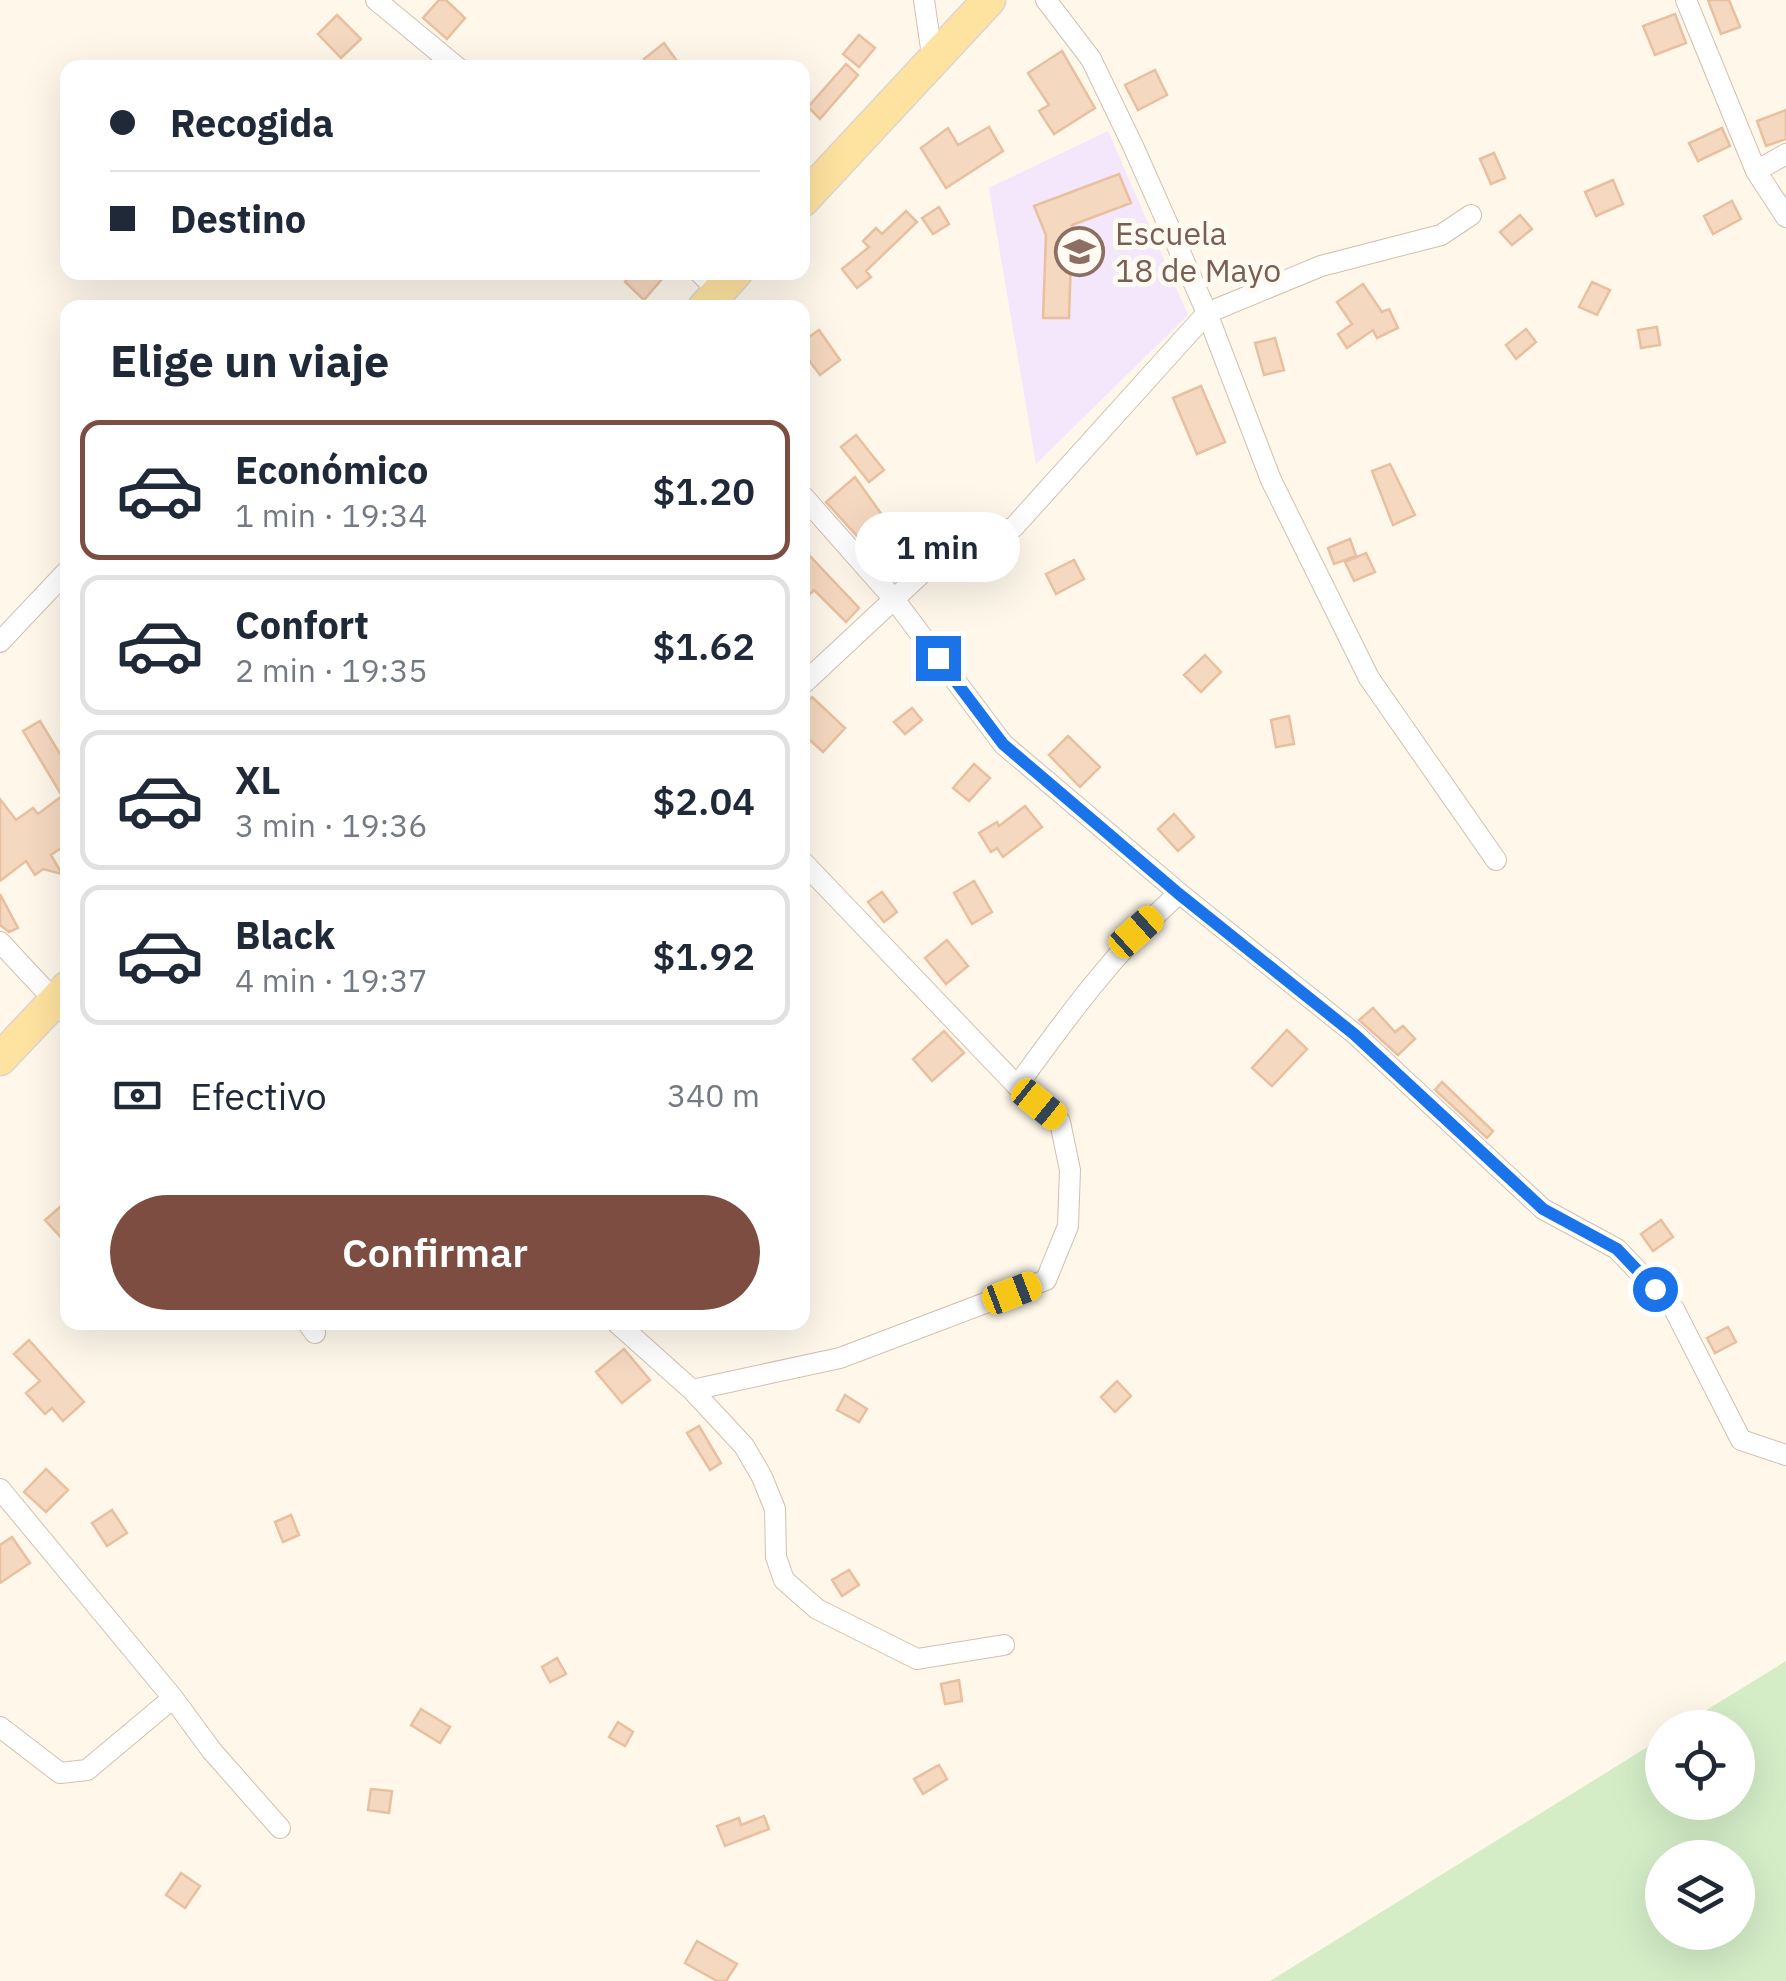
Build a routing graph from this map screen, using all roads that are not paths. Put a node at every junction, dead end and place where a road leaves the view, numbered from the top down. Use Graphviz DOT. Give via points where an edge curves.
graph roads {
  1 [pos="376,0"];
  2 [pos="924,0"];
  3 [pos="989,0"];
  4 [pos="1046,0"];
  5 [pos="1686,0"];
  6 [pos="448,60"];
  7 [pos="934,62"];
  8 [pos="1786,154"];
  9 [pos="1756,171"];
  10 [pos="810,193"];
  11 [pos="1471,216"];
  12 [pos="1786,217"];
  13 [pos="1207,314"];
  14 [pos="810,503"];
  15 [pos="60,578"];
  16 [pos="894,600"];
  17 [pos="2,636"];
  18 [pos="810,678"];
  19 [pos="1496,860"];
  20 [pos="810,868"];
  21 [pos="1179,894"];
  22 [pos="0,942"];
  23 [pos="60,997"];
  24 [pos="60,1005"];
  25 [pos="0,1059"];
  26 [pos="1017,1086"];
  27 [pos="625,1330"];
  28 [pos="692,1390"];
  29 [pos="1786,1455"];
  30 [pos="0,1489"];
  31 [pos="1004,1644"];
  32 [pos="173,1698"];
  33 [pos="0,1727"];
  34 [pos="280,1828"];
  1 -- 6 [label="street"];
  2 -- 7 [label="street"];
  3 -- 7 [label="main road"];
  4 -- 13 [label="street" via="1091,58"];
  5 -- 9 [label="street"];
  7 -- 10 [label="main road"];
  8 -- 9 [label="street"];
  9 -- 12 [label="street"];
  11 -- 13 [label="street" via="1440,235 1322,266"];
  13 -- 16 [label="street" via="1014,527 936,560"];
  13 -- 19 [label="street" via="1271,480 1369,678"];
  14 -- 16 [label="street"];
  15 -- 17 [label="street"];
  16 -- 18 [label="street"];
  16 -- 21 [label="street" via="1003,744"];
  20 -- 26 [label="street"];
  21 -- 26 [label="street" via="1093,982"];
  21 -- 29 [label="street" via="1354,1034 1543,1209 1617,1249 1674,1309 1741,1440"];
  22 -- 23 [label="street"];
  24 -- 25 [label="main road"];
  26 -- 28 [label="street" via="1060,1122 1070,1170 1068,1226 1046,1280 840,1358"];
  27 -- 28 [label="street"];
  28 -- 31 [label="street" via="744,1446 762,1477 775,1509 776,1557 784,1580 817,1608 916,1660"];
  30 -- 32 [label="street"];
  32 -- 33 [label="street" via="87,1770 73,1774 60,1773"];
  32 -- 34 [label="street"];
}
